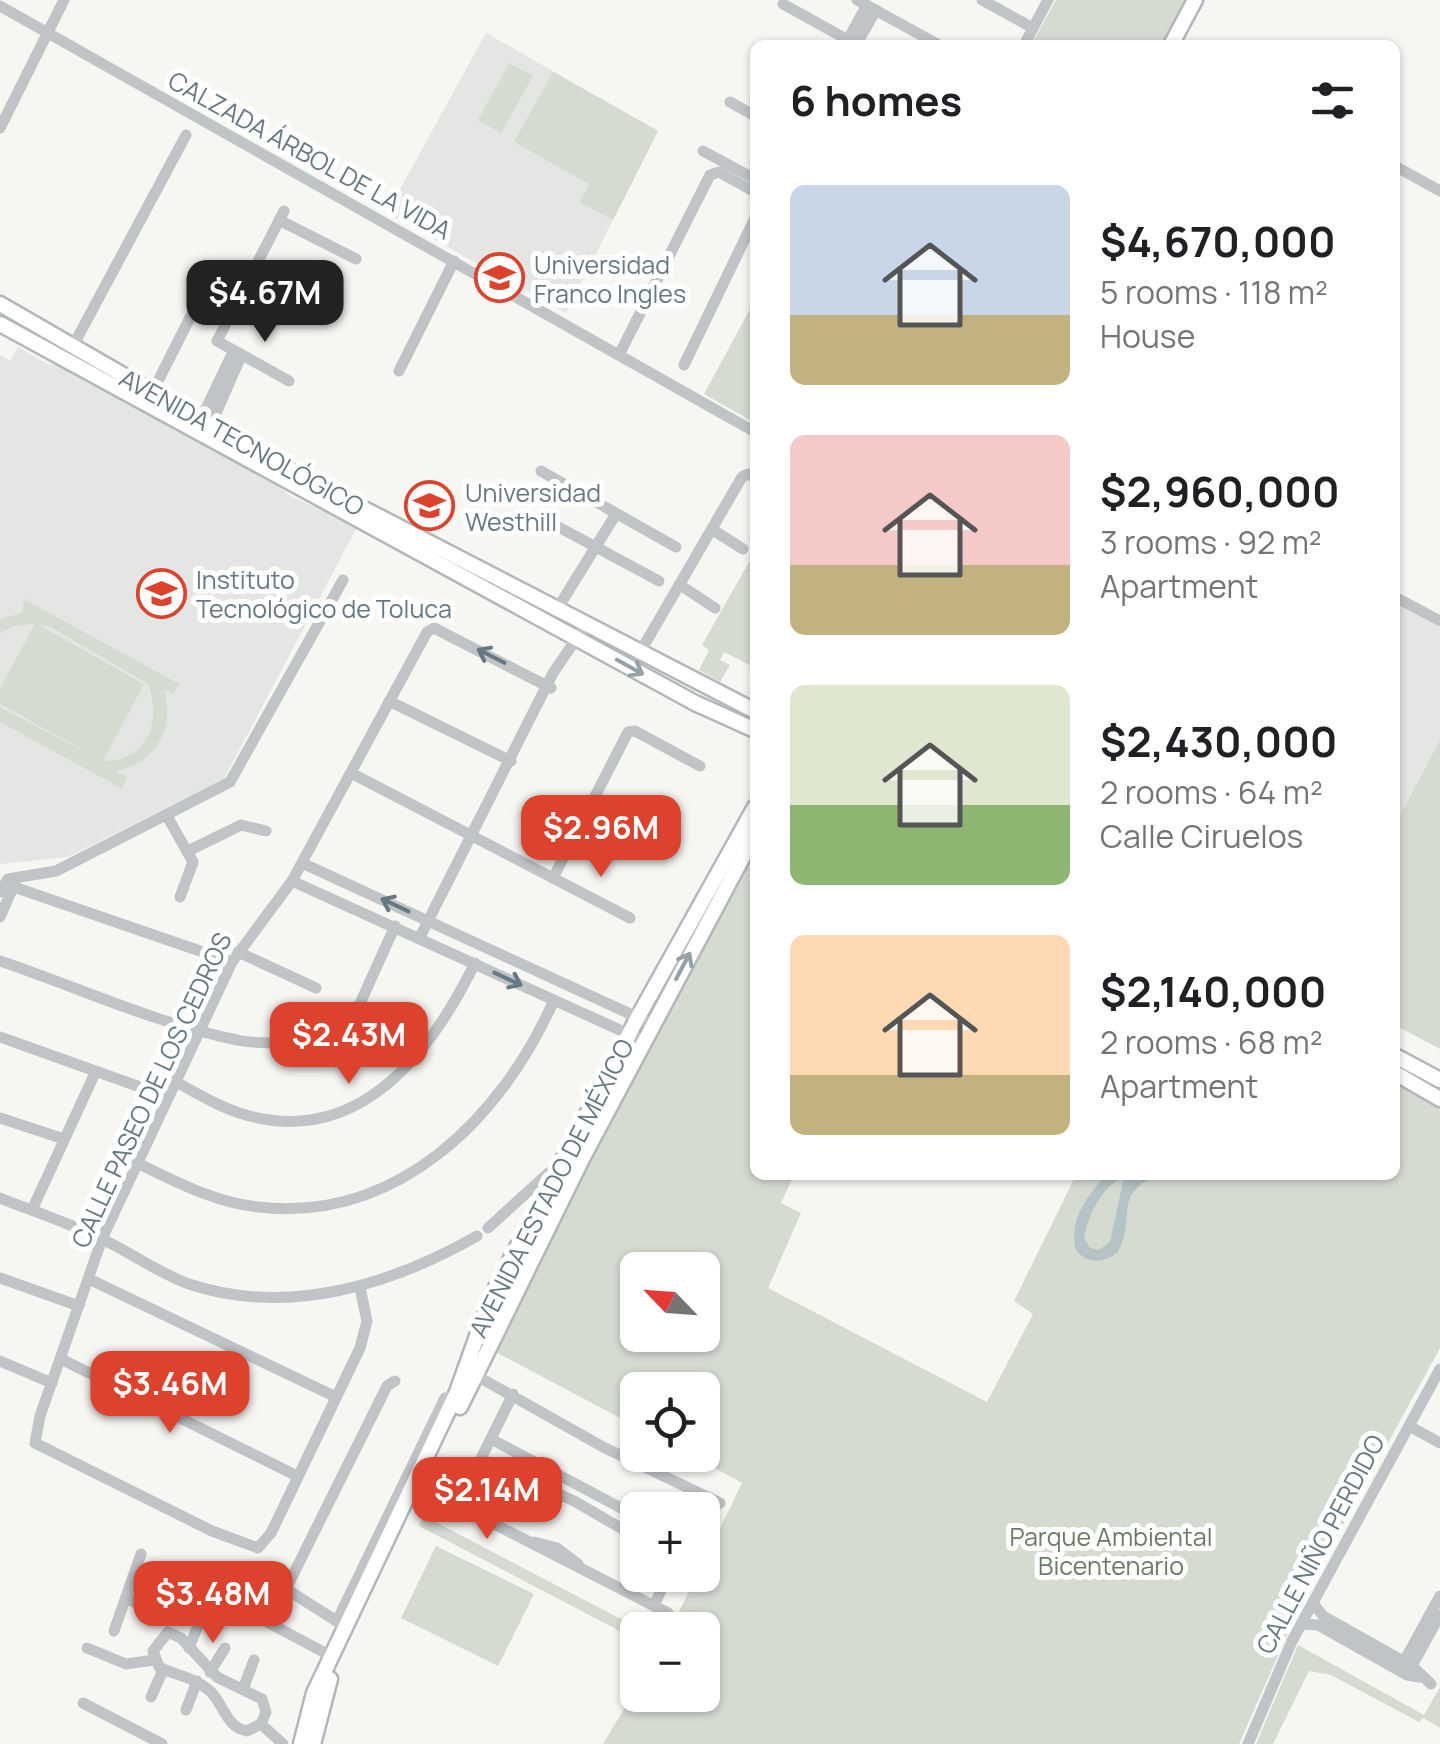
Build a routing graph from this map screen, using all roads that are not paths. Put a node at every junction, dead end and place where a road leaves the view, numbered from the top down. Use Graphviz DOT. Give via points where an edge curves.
graph roads {
  1 [pos="67,0"];
  2 [pos="982,0"];
  3 [pos="1048,0"];
  4 [pos="1195,0"];
  5 [pos="1203,0"];
  6 [pos="783,4"];
  7 [pos="867,5"];
  8 [pos="0,6"];
  9 [pos="1033,28"];
  10 [pos="48,34"];
  11 [pos="846,40"];
  12 [pos="854,40"];
  13 [pos="930,40"];
  14 [pos="1027,40"];
  15 [pos="1176,40"];
  16 [pos="1177,40"];
  17 [pos="730,102"];
  18 [pos="750,113"];
  19 [pos="0,128"];
  20 [pos="186,134"];
  21 [pos="703,151"];
  22 [pos="1400,169"];
  23 [pos="750,176"];
  24 [pos="750,189"];
  25 [pos="1440,191"];
  26 [pos="750,228"];
  27 [pos="356,259"];
  28 [pos="454,261"];
  29 [pos="214,270"];
  30 [pos="248,280"];
  31 [pos="0,304"];
  32 [pos="20,315"];
  33 [pos="323,320"];
  34 [pos="6,327"];
  35 [pos="73,346"];
  36 [pos="237,354"];
  37 [pos="619,355"];
  38 [pos="684,365"];
  39 [pos="398,371"];
  40 [pos="289,381"];
  41 [pos="151,395"];
  42 [pos="207,419"];
  43 [pos="750,429"];
  44 [pos="540,471"];
  45 [pos="750,476"];
  46 [pos="616,514"];
  47 [pos="540,517"];
  48 [pos="712,530"];
  49 [pos="596,547"];
  50 [pos="676,547"];
  51 [pos="743,549"];
  52 [pos="344,580"];
  53 [pos="658,581"];
  54 [pos="680,585"];
  55 [pos="1400,599"];
  56 [pos="715,608"];
  57 [pos="556,611"];
  58 [pos="1440,621"];
  59 [pos="581,632"];
  60 [pos="638,654"];
  61 [pos="547,689"];
  62 [pos="389,700"];
  63 [pos="695,703"];
  64 [pos="750,709"];
  65 [pos="750,728"];
  66 [pos="750,738"];
  67 [pos="511,761"];
  68 [pos="700,766"];
  69 [pos="350,774"];
  70 [pos="590,806"];
  71 [pos="168,816"];
  72 [pos="749,830"];
  73 [pos="266,831"];
  74 [pos="472,836"];
  75 [pos="667,843"];
  76 [pos="188,851"];
  77 [pos="302,863"];
  78 [pos="553,878"];
  79 [pos="292,881"];
  80 [pos="13,882"];
  81 [pos="0,892"];
  82 [pos="180,897"];
  83 [pos="3,905"];
  84 [pos="0,918"];
  85 [pos="630,918"];
  86 [pos="428,920"];
  87 [pos="395,926"];
  88 [pos="420,937"];
  89 [pos="234,957"];
  90 [pos="0,961"];
  91 [pos="475,963"];
  92 [pos="316,988"];
  93 [pos="554,1000"];
  94 [pos="638,1016"];
  95 [pos="652,1024"];
  96 [pos="200,1029"];
  97 [pos="629,1034"];
  98 [pos="0,1037"];
  99 [pos="644,1041"];
  100 [pos="1400,1059"];
  101 [pos="95,1073"];
  102 [pos="1400,1076"];
  103 [pos="1440,1080"];
  104 [pos="176,1082"];
  105 [pos="604,1082"];
  106 [pos="617,1093"];
  107 [pos="168,1097"];
  108 [pos="1440,1098"];
  109 [pos="594,1099"];
  110 [pos="608,1110"];
  111 [pos="0,1118"];
  112 [pos="64,1139"];
  113 [pos="562,1159"];
  114 [pos="137,1163"];
  115 [pos="0,1198"];
  116 [pos="32,1210"];
  117 [pos="102,1238"];
  118 [pos="0,1278"];
  119 [pos="89,1279"];
  120 [pos="360,1288"];
  121 [pos="80,1306"];
  122 [pos="61,1359"];
  123 [pos="0,1360"];
  124 [pos="1440,1370"];
  125 [pos="474,1376"];
  126 [pos="395,1381"];
  127 [pos="52,1383"];
  128 [pos="513,1394"];
  129 [pos="336,1396"];
  130 [pos="445,1398"];
  131 [pos="1409,1426"];
  132 [pos="491,1439"];
  133 [pos="1440,1443"];
  134 [pos="481,1459"];
  135 [pos="298,1476"];
  136 [pos="423,1484"];
  137 [pos="698,1492"];
  138 [pos="460,1502"];
  139 [pos="620,1507"];
  140 [pos="620,1528"];
  141 [pos="141,1554"];
  142 [pos="178,1573"];
  143 [pos="214,1586"];
  144 [pos="660,1592"];
  145 [pos="126,1597"];
  146 [pos="1439,1600"];
  147 [pos="1313,1603"];
  148 [pos="654,1606"];
  149 [pos="664,1612"];
  150 [pos="1440,1615"];
  151 [pos="254,1616"];
  152 [pos="158,1618"];
  153 [pos="341,1624"];
  154 [pos="1301,1624"];
  155 [pos="1329,1625"];
  156 [pos="114,1630"];
  157 [pos="163,1634"];
  158 [pos="1435,1634"];
  159 [pos="86,1648"];
  160 [pos="189,1648"];
  161 [pos="225,1648"];
  162 [pos="331,1656"];
  163 [pos="254,1660"];
  164 [pos="158,1664"];
  165 [pos="210,1672"];
  166 [pos="1412,1672"];
  167 [pos="197,1682"];
  168 [pos="242,1689"];
  169 [pos="151,1697"];
  170 [pos="83,1703"];
  171 [pos="186,1710"];
  172 [pos="260,1724"];
  173 [pos="162,1744"];
  174 [pos="283,1744"];
  175 [pos="301,1744"];
  176 [pos="313,1744"];
  177 [pos="1248,1744"];
  1 -- 10 [label="street"];
  2 -- 9 [label="street"];
  3 -- 9 [label="street"];
  4 -- 15 [label="main road"];
  5 -- 16 [label="main road"];
  6 -- 11 [label="street"];
  7 -- 12 [label="street"];
  7 -- 13 [label="street"];
  8 -- 10 [label="street, CALZADA ÁRBOL DE LA VIDA"];
  9 -- 14 [label="street"];
  10 -- 19 [label="street"];
  10 -- 28 [label="street, CALZADA ÁRBOL DE LA VIDA"];
  17 -- 18 [label="street"];
  20 -- 35 [label="street"];
  21 -- 23 [label="street"];
  22 -- 25 [label="street"];
  24 -- 37 [label="street" via="719,172 710,175"];
  26 -- 38 [label="street"];
  27 -- 30 [label="street" via="281,216"];
  28 -- 37 [label="street, CALZADA ÁRBOL DE LA VIDA"];
  28 -- 39 [label="street"];
  29 -- 41 [label="street"];
  30 -- 33 [label="street"];
  30 -- 36 [label="street" via="217,342"];
  31 -- 32 [label="main road, AVENIDA TECNOLÓGICO"];
  32 -- 34 [label="main road"];
  32 -- 35 [label="main road, AVENIDA TECNOLÓGICO"];
  34 -- 59 [label="main road, AVENIDA TECNOLÓGICO"];
  35 -- 41 [label="main road, AVENIDA TECNOLÓGICO"];
  36 -- 40 [label="street"];
  36 -- 42 [label="street"];
  37 -- 43 [label="street, CALZADA ÁRBOL DE LA VIDA"];
  41 -- 42 [label="main road, AVENIDA TECNOLÓGICO"];
  42 -- 57 [label="main road, AVENIDA TECNOLÓGICO"];
  44 -- 46 [label="street"];
  45 -- 48 [label="street" via="744,475"];
  46 -- 49 [label="street"];
  46 -- 50 [label="street"];
  47 -- 49 [label="street"];
  48 -- 51 [label="street"];
  48 -- 54 [label="street"];
  49 -- 53 [label="street"];
  49 -- 57 [label="street"];
  52 -- 71 [label="street" via="236,776"];
  54 -- 56 [label="street"];
  54 -- 60 [label="street"];
  55 -- 58 [label="street"];
  57 -- 59 [label="main road, AVENIDA TECNOLÓGICO"];
  59 -- 60 [label="main road, AVENIDA TECNOLÓGICO"];
  59 -- 61 [label="street"];
  59 -- 63 [label="main road, AVENIDA TECNOLÓGICO, one-way"];
  60 -- 64 [label="main road, AVENIDA TECNOLÓGICO"];
  61 -- 62 [label="street, CALLE PASEO DE LOS CEDROS, one-way" via="429,629"];
  61 -- 67 [label="street"];
  62 -- 67 [label="street"];
  62 -- 69 [label="street, CALLE PASEO DE LOS CEDROS"];
  63 -- 65 [label="main road, AVENIDA TECNOLÓGICO"];
  63 -- 66 [label="main road"];
  67 -- 74 [label="street"];
  68 -- 70 [label="street" via="630,731"];
  69 -- 74 [label="street"];
  69 -- 77 [label="street, CALLE PASEO DE LOS CEDROS"];
  70 -- 75 [label="street"];
  70 -- 78 [label="street"];
  71 -- 76 [label="street"];
  71 -- 80 [label="street" via="56,871"];
  72 -- 94 [label="main road, AVENIDA ESTADO DE MÉXICO"];
  95 -- 72 [label="main road, AVENIDA ESTADO DE MÉXICO, one-way"];
  73 -- 76 [label="street" via="241,825"];
  74 -- 78 [label="street"];
  74 -- 86 [label="street"];
  76 -- 82 [label="street" via="193,866"];
  77 -- 79 [label="street, CALLE PASEO DE LOS CEDROS"];
  86 -- 77 [label="street, one-way"];
  78 -- 85 [label="street"];
  79 -- 87 [label="street"];
  79 -- 89 [label="street, CALLE PASEO DE LOS CEDROS"];
  80 -- 81 [label="street"];
  80 -- 83 [label="street"];
  80 -- 89 [label="street"];
  83 -- 84 [label="street"];
  86 -- 88 [label="street"];
  86 -- 94 [label="street"];
  87 -- 88 [label="street"];
  87 -- 96 [label="street" via="343,1035 254,1043"];
  88 -- 91 [label="street"];
  89 -- 92 [label="street"];
  89 -- 96 [label="street, CALLE PASEO DE LOS CEDROS"];
  90 -- 96 [label="street"];
  91 -- 93 [label="street, one-way"];
  91 -- 104 [label="street" via="422,1054 359,1105 313,1120 267,1120"];
  93 -- 97 [label="street"];
  93 -- 114 [label="street" via="479,1122 420,1169 381,1189 320,1205 257,1208"];
  94 -- 95 [label="street"];
  94 -- 97 [label="main road, AVENIDA ESTADO DE MÉXICO"];
  95 -- 99 [label="main road, AVENIDA ESTADO DE MÉXICO"];
  96 -- 104 [label="street, CALLE PASEO DE LOS CEDROS"];
  97 -- 99 [label="street"];
  97 -- 105 [label="main road, AVENIDA ESTADO DE MÉXICO"];
  98 -- 101 [label="street"];
  99 -- 106 [label="main road, AVENIDA ESTADO DE MÉXICO"];
  100 -- 103 [label="main road"];
  101 -- 107 [label="street"];
  101 -- 112 [label="street"];
  102 -- 108 [label="main road"];
  104 -- 107 [label="street, CALLE PASEO DE LOS CEDROS"];
  105 -- 106 [label="main road"];
  105 -- 109 [label="main road, AVENIDA ESTADO DE MÉXICO"];
  106 -- 110 [label="main road, AVENIDA ESTADO DE MÉXICO"];
  107 -- 114 [label="street, CALLE PASEO DE LOS CEDROS"];
  109 -- 110 [label="main road"];
  109 -- 113 [label="main road, AVENIDA ESTADO DE MÉXICO"];
  110 -- 125 [label="main road, AVENIDA ESTADO DE MÉXICO"];
  111 -- 112 [label="street"];
  112 -- 116 [label="street"];
  113 -- 120 [label="street" via="483,1232 418,1268"];
  113 -- 153 [label="main road, AVENIDA ESTADO DE MÉXICO" via="490,1296 457,1392"];
  114 -- 117 [label="street, CALLE PASEO DE LOS CEDROS"];
  115 -- 116 [label="street"];
  116 -- 117 [label="street"];
  117 -- 119 [label="street, CALLE PASEO DE LOS CEDROS"];
  117 -- 120 [label="street" via="207,1289 254,1296"];
  118 -- 121 [label="street"];
  119 -- 121 [label="street, CALLE PASEO DE LOS CEDROS"];
  119 -- 129 [label="street"];
  120 -- 129 [label="street" via="366,1331"];
  121 -- 122 [label="street, CALLE PASEO DE LOS CEDROS"];
  122 -- 127 [label="street, CALLE PASEO DE LOS CEDROS"];
  122 -- 135 [label="street"];
  123 -- 127 [label="street"];
  124 -- 131 [label="street, CALLE NIÑO PERDIDO"];
  125 -- 128 [label="street"];
  125 -- 136 [label="main road, AVENIDA ESTADO DE MÉXICO"];
  126 -- 153 [label="street" via="286,1589"];
  127 -- 135 [label="street, CALLE PASEO DE LOS CEDROS" via="36,1443 43,1450 244,1546 262,1546"];
  128 -- 132 [label="street"];
  128 -- 137 [label="street"];
  129 -- 135 [label="street"];
  130 -- 153 [label="street"];
  131 -- 133 [label="street"];
  131 -- 147 [label="street, CALLE NIÑO PERDIDO"];
  132 -- 134 [label="street"];
  132 -- 139 [label="street"];
  134 -- 138 [label="street"];
  134 -- 140 [label="street"];
  136 -- 138 [label="street"];
  136 -- 176 [label="main road, AVENIDA ESTADO DE MÉXICO" via="331,1677"];
  138 -- 148 [label="street"];
  141 -- 145 [label="street"];
  142 -- 152 [label="street"];
  143 -- 160 [label="street"];
  144 -- 148 [label="street"];
  145 -- 152 [label="street"];
  145 -- 156 [label="street"];
  146 -- 166 [label="street"];
  147 -- 154 [label="street, CALLE NIÑO PERDIDO"];
  147 -- 155 [label="street"];
  148 -- 149 [label="street"];
  150 -- 158 [label="street"];
  151 -- 162 [label="street"];
  152 -- 157 [label="street"];
  153 -- 162 [label="main road, AVENIDA ESTADO DE MÉXICO"];
  154 -- 155 [label="street"];
  154 -- 177 [label="street, CALLE NIÑO PERDIDO"];
  155 -- 166 [label="street"];
  157 -- 160 [label="street" via="177,1634"];
  157 -- 164 [label="street" via="154,1646"];
  158 -- 166 [label="street"];
  159 -- 164 [label="street" via="126,1664"];
  160 -- 165 [label="street"];
  161 -- 165 [label="street"];
  162 -- 175 [label="main road, AVENIDA ESTADO DE MÉXICO" via="305,1713"];
  163 -- 168 [label="street"];
  164 -- 167 [label="street"];
  164 -- 169 [label="street"];
  165 -- 168 [label="street"];
  167 -- 171 [label="street"];
  167 -- 172 [label="street" via="237,1728"];
  168 -- 172 [label="street" via="264,1702"];
  170 -- 173 [label="street"];
  172 -- 174 [label="street"];
}
